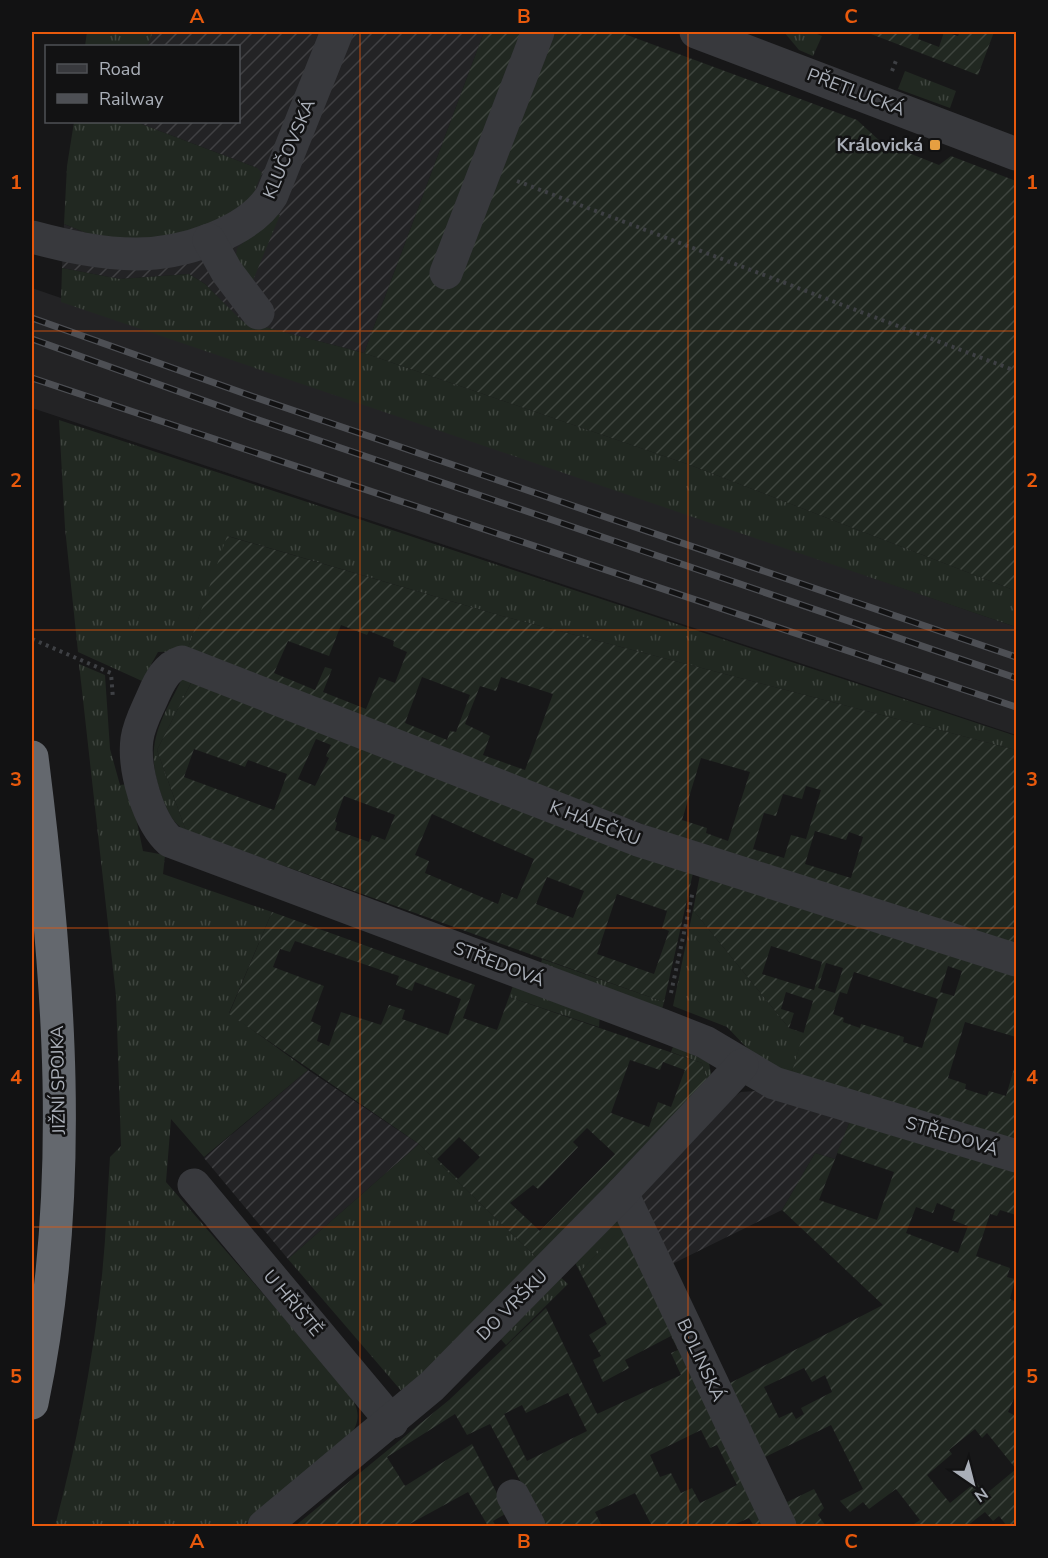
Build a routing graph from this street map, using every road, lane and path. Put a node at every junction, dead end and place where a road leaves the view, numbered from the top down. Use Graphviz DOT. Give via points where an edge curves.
graph roads {
  1 [pos="338,32"];
  2 [pos="538,32"];
  3 [pos="696,32"];
  4 [pos="745,40"];
  5 [pos="1017,154"];
  6 [pos="486,169"];
  7 [pos="32,237"];
  8 [pos="209,240"];
  9 [pos="446,273"];
  10 [pos="258,314"];
  11 [pos="1017,371"];
  12 [pos="32,639"];
  13 [pos="182,663"];
  14 [pos="111,673"];
  15 [pos="120,677"];
  16 [pos="113,704"];
  17 [pos="32,757"];
  18 [pos="699,860"];
  19 [pos="1017,960"];
  20 [pos="664,1026"];
  21 [pos="742,1065"];
  22 [pos="1017,1156"];
  23 [pos="194,1185"];
  24 [pos="622,1192"];
  25 [pos="32,1403"];
  26 [pos="392,1422"];
  27 [pos="513,1496"];
  28 [pos="264,1527"];
  29 [pos="529,1527"];
  30 [pos="780,1527"];
  1 -- 8 [label="street, KLUČOVSKÁ" via="268,200 240,226"];
  2 -- 6 [label="street"];
  3 -- 4 [label="street, PŘETLUCKÁ"];
  4 -- 5 [label="street, PŘETLUCKÁ"];
  6 -- 9 [label="street"];
  6 -- 11 [label="path"];
  7 -- 8 [label="street, KLUČOVSKÁ" via="76,249 137,254"];
  8 -- 10 [label="street"];
  12 -- 14 [label="path"];
  13 -- 18 [label="street, K HÁJEČKU" via="638,840"];
  13 -- 20 [label="street, STŘEDOVÁ" via="166,672 137,740 140,775 154,823 170,841"];
  14 -- 15 [label="path"];
  14 -- 16 [label="path"];
  17 -- 25 [label="highway, JIŽNÍ SPOJKA" via="51,925 60,1112 48,1298"];
  18 -- 19 [label="street, K HÁJEČKU"];
  18 -- 20 [label="path"];
  20 -- 21 [label="street, STŘEDOVÁ" via="705,1042"];
  21 -- 22 [label="street, STŘEDOVÁ" via="774,1083"];
  21 -- 24 [label="street, DO VRŠKU"];
  23 -- 26 [label="street, U HŘIŠTĚ"];
  24 -- 26 [label="street, DO VRŠKU"];
  24 -- 30 [label="street, BOLINSKÁ"];
  26 -- 28 [label="street, DO VRŠKU"];
  27 -- 29 [label="street"];
}
